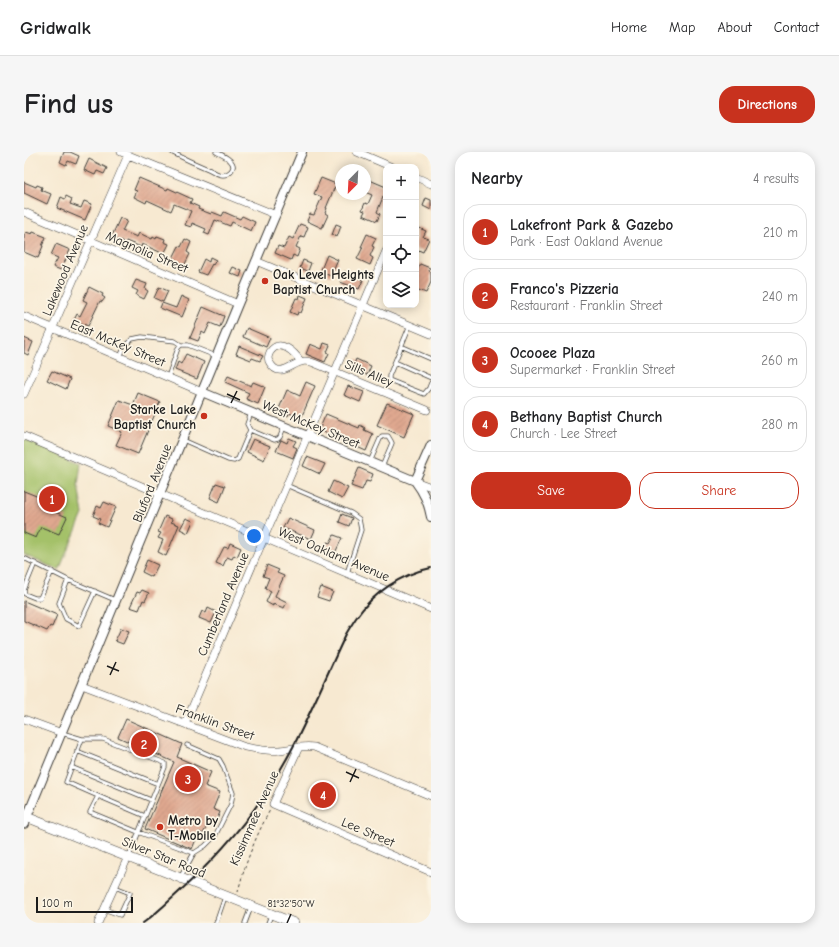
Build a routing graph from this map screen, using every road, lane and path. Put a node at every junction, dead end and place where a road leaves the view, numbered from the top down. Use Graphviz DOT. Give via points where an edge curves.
graph roads {
  1 [pos="121,152"];
  2 [pos="172,152"];
  3 [pos="216,152"];
  4 [pos="302,152"];
  5 [pos="357,152"];
  6 [pos="129,154"];
  7 [pos="385,164"];
  8 [pos="419,179"];
  9 [pos="431,184"];
  10 [pos="24,212"];
  11 [pos="276,215"];
  12 [pos="91,241"];
  13 [pos="383,258"];
  14 [pos="256,261"];
  15 [pos="238,304"];
  16 [pos="363,306"];
  17 [pos="24,316"];
  18 [pos="410,325"];
  19 [pos="53,328"];
  20 [pos="431,334"];
  21 [pos="181,345"];
  22 [pos="402,346"];
  23 [pos="120,356"];
  24 [pos="217,356"];
  25 [pos="431,359"];
  26 [pos="301,362"];
  27 [pos="395,362"];
  28 [pos="335,371"];
  29 [pos="168,377"];
  30 [pos="431,378"];
  31 [pos="431,383"];
  32 [pos="202,392"];
  33 [pos="24,394"];
  34 [pos="427,410"];
  35 [pos="252,412"];
  36 [pos="284,426"];
  37 [pos="250,430"];
  38 [pos="24,436"];
  39 [pos="307,436"];
  40 [pos="183,440"];
  41 [pos="431,445"];
  42 [pos="370,462"];
  43 [pos="382,467"];
  44 [pos="413,480"];
  45 [pos="286,485"];
  46 [pos="431,487"];
  47 [pos="160,494"];
  48 [pos="431,517"];
  49 [pos="264,538"];
  50 [pos="24,558"];
  51 [pos="35,563"];
  52 [pos="52,572"];
  53 [pos="347,573"];
  54 [pos="68,580"];
  55 [pos="95,591"];
  56 [pos="116,601"];
  57 [pos="431,609"];
  58 [pos="82,685"];
  59 [pos="24,719"];
  60 [pos="185,724"];
  61 [pos="62,733"];
  62 [pos="82,739"];
  63 [pos="187,745"];
  64 [pos="299,746"];
  65 [pos="77,751"];
  66 [pos="72,767"];
  67 [pos="158,784"];
  68 [pos="98,796"];
  69 [pos="431,796"];
  70 [pos="151,800"];
  71 [pos="273,804"];
  72 [pos="145,816"];
  73 [pos="25,819"];
  74 [pos="138,832"];
  75 [pos="194,853"];
  76 [pos="128,857"];
  77 [pos="431,872"];
  78 [pos="180,878"];
  79 [pos="115,887"];
  80 [pos="225,896"];
  81 [pos="237,900"];
  82 [pos="251,906"];
  83 [pos="104,909"];
  84 [pos="271,914"];
  85 [pos="98,923"];
  86 [pos="216,923"];
  87 [pos="245,923"];
  88 [pos="268,923"];
  89 [pos="294,923"];
  1 -- 6 [label="street"];
  2 -- 3 [label="lane" via="216,173 230,173 233,168 230,159"];
  4 -- 11 [label="street, Bluford Avenue"];
  5 -- 7 [label="street"];
  6 -- 11 [label="street"];
  6 -- 12 [label="street, Lakewood Avenue"];
  8 -- 9 [label="street"];
  10 -- 12 [label="street, Magnolia Street"];
  11 -- 14 [label="street, Bluford Avenue"];
  12 -- 15 [label="street, Magnolia Street"];
  12 -- 19 [label="street, Lakewood Avenue"];
  13 -- 16 [label="street, Cumberland Avenue"];
  14 -- 15 [label="street, Bluford Avenue"];
  14 -- 16 [label="street"];
  15 -- 24 [label="street, Bluford Avenue"];
  16 -- 18 [label="street"];
  16 -- 28 [label="street, Cumberland Avenue"];
  17 -- 19 [label="street, East McKey Street"];
  18 -- 20 [label="street"];
  18 -- 22 [label="lane"];
  19 -- 23 [label="street, East McKey Street"];
  19 -- 33 [label="street, Lakewood Avenue"];
  21 -- 23 [label="lane" via="175,341 142,337 132,339"];
  21 -- 24 [label="lane" via="188,344"];
  21 -- 29 [label="lane"];
  22 -- 25 [label="lane"];
  22 -- 27 [label="lane"];
  23 -- 29 [label="street, East McKey Street"];
  24 -- 32 [label="street, Bluford Avenue"];
  26 -- 26 [label="street" via="280,371 272,366 268,357 274,347 279,345 297,355"];
  26 -- 28 [label="street, Sills Alley" via="314,363"];
  27 -- 30 [label="lane"];
  27 -- 31 [label="lane" via="389,380 424,394"];
  28 -- 34 [label="street, Sills Alley"];
  28 -- 39 [label="street, Cumberland Avenue"];
  29 -- 32 [label="street, East McKey Street"];
  32 -- 35 [label="street, West McKey Street"];
  32 -- 40 [label="street, Bluford Avenue"];
  35 -- 36 [label="street, West McKey Street"];
  35 -- 37 [label="lane" via="247,424"];
  36 -- 37 [label="lane" via="278,439 274,440"];
  36 -- 39 [label="street, West McKey Street"];
  37 -- 40 [label="lane" via="238,459 234,461"];
  38 -- 47 [label="street, West Oakland Avenue"];
  39 -- 42 [label="street, West McKey Street"];
  39 -- 45 [label="street, Cumberland Avenue"];
  40 -- 47 [label="street, Bluford Avenue"];
  41 -- 44 [label="street"];
  42 -- 43 [label="street, West McKey Street"];
  42 -- 43 [label="lane" via="382,436 388,436 392,443"];
  43 -- 44 [label="street, West McKey Street"];
  44 -- 46 [label="street, West McKey Street"];
  44 -- 48 [label="street" via="424,492"];
  45 -- 49 [label="street, Cumberland Avenue"];
  45 -- 53 [label="lane" via="352,513 359,519 361,530"];
  47 -- 49 [label="street, West Oakland Avenue"];
  47 -- 56 [label="street, Bluford Avenue"];
  49 -- 53 [label="street, West Oakland Avenue"];
  49 -- 60 [label="street, Cumberland Avenue"];
  50 -- 51 [label="lane"];
  51 -- 52 [label="lane"];
  51 -- 52 [label="lane" via="24,590 26,594 40,598"];
  52 -- 54 [label="lane"];
  53 -- 57 [label="street, West Oakland Avenue"];
  54 -- 55 [label="lane"];
  54 -- 55 [label="lane" via="60,603 66,619 79,626"];
  55 -- 56 [label="lane"];
  56 -- 58 [label="street, Bluford Avenue"];
  58 -- 60 [label="street, Franklin Street"];
  58 -- 61 [label="street, Bluford Avenue"];
  59 -- 61 [label="street"];
  60 -- 64 [label="street, Franklin Street" via="258,750 278,751"];
  61 -- 62 [label="lane"];
  61 -- 73 [label="street, Bluford Avenue"];
  62 -- 65 [label="lane"];
  62 -- 67 [label="lane" via="103,739 165,763"];
  63 -- 75 [label="lane" via="219,759 233,793 231,804 215,836"];
  64 -- 69 [label="street, Franklin Street" via="322,750"];
  64 -- 71 [label="street, Kissimmee Avenue"];
  65 -- 66 [label="lane"];
  65 -- 67 [label="lane"];
  66 -- 68 [label="lane" via="66,782"];
  66 -- 70 [label="lane"];
  67 -- 70 [label="lane"];
  68 -- 72 [label="lane"];
  68 -- 74 [label="lane" via="90,812"];
  70 -- 72 [label="lane"];
  71 -- 77 [label="street, Lee Street"];
  71 -- 81 [label="path, Kissimmee Avenue" via="248,856"];
  72 -- 74 [label="lane"];
  73 -- 76 [label="main road, Silver Star Road"];
  74 -- 75 [label="lane"];
  74 -- 76 [label="lane"];
  75 -- 78 [label="lane"];
  76 -- 78 [label="main road, Silver Star Road"];
  76 -- 79 [label="street"];
  78 -- 80 [label="main road, Silver Star Road"];
  79 -- 83 [label="street"];
  79 -- 83 [label="lane" via="130,894 123,910 120,916"];
  80 -- 81 [label="main road, Silver Star Road"];
  80 -- 86 [label="lane"];
  81 -- 82 [label="main road, Silver Star Road"];
  82 -- 84 [label="main road, Silver Star Road"];
  82 -- 87 [label="lane"];
  83 -- 85 [label="street"];
  84 -- 88 [label="lane"];
  84 -- 89 [label="main road, Silver Star Road"];
}
